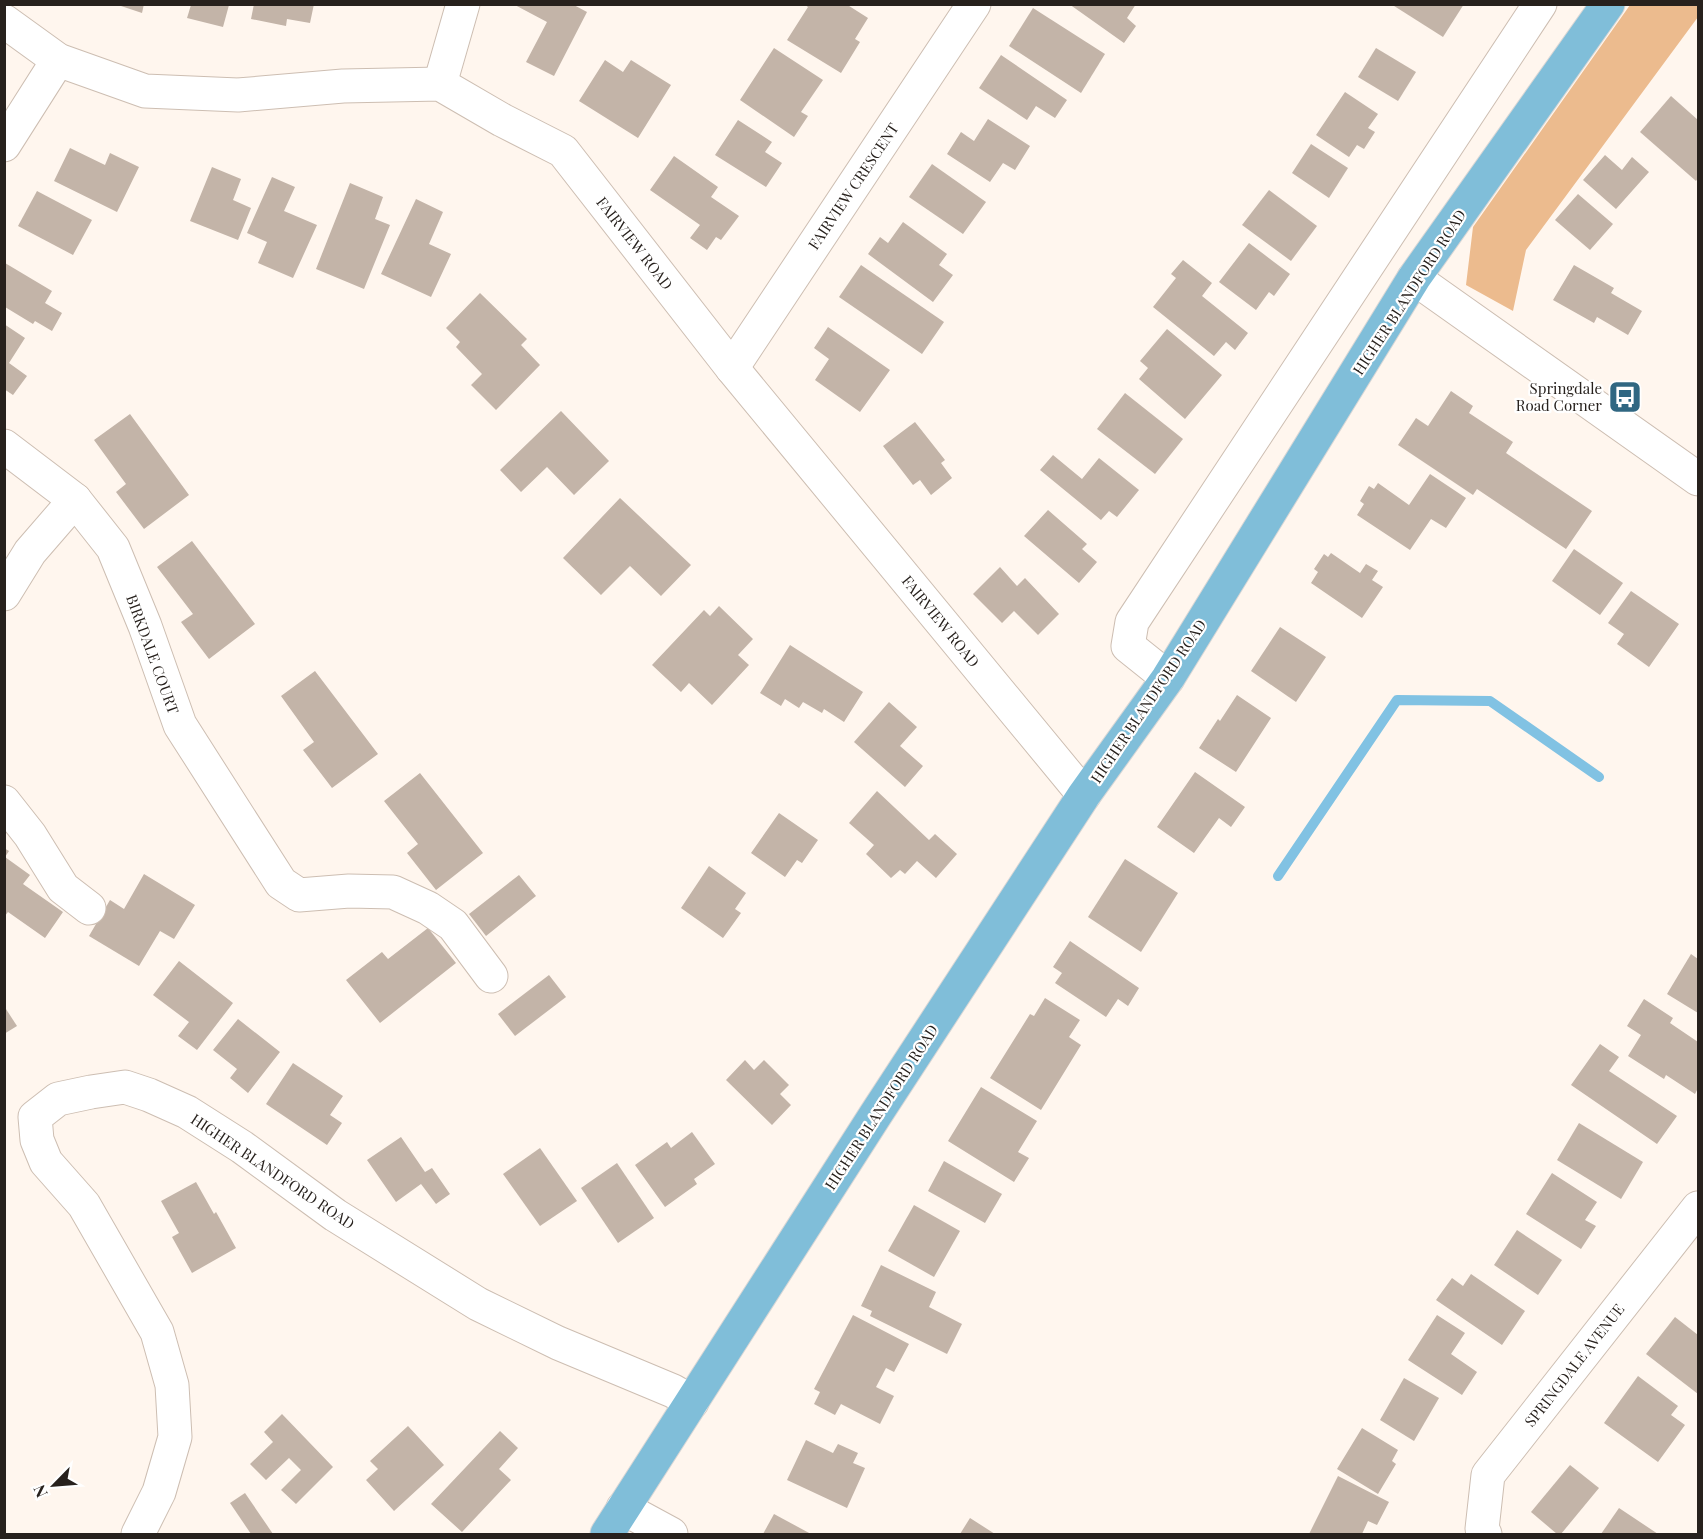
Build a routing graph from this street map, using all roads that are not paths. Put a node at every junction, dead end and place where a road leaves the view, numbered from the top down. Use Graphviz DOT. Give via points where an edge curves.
graph roads {
  1 [pos="464,4"];
  2 [pos="974,4"];
  3 [pos="1540,4"];
  4 [pos="1608,4"];
  5 [pos="4,21"];
  6 [pos="58,60"];
  7 [pos="440,84"];
  8 [pos="4,146"];
  9 [pos="1414,278"];
  10 [pos="732,368"];
  11 [pos="4,446"];
  12 [pos="1698,479"];
  13 [pos="75,500"];
  14 [pos="4,594"];
  15 [pos="1168,678"];
  16 [pos="1084,795"];
  17 [pos="4,802"];
  18 [pos="89,908"];
  19 [pos="491,976"];
  20 [pos="1698,1208"];
  21 [pos="692,1401"];
  22 [pos="615,1521"];
  23 [pos="138,1534"];
  24 [pos="671,1534"];
  25 [pos="1485,1534"];
  1 -- 7 [label="street"];
  2 -- 10 [label="street, FAIRVIEW CRESCENT"];
  3 -- 15 [label="street" via="1132,622 1128,646"];
  4 -- 9 [label="main road, HIGHER BLANDFORD ROAD"];
  5 -- 6 [label="street"];
  6 -- 7 [label="street" via="145,91 238,95 343,86"];
  6 -- 8 [label="street"];
  7 -- 10 [label="street, FAIRVIEW ROAD" via="563,151"];
  9 -- 12 [label="street"];
  9 -- 15 [label="main road, HIGHER BLANDFORD ROAD"];
  10 -- 16 [label="street, FAIRVIEW ROAD"];
  11 -- 13 [label="street, BIRKDALE COURT"];
  13 -- 14 [label="street" via="30,552"];
  13 -- 19 [label="street, BIRKDALE COURT" via="113,548 180,725 281,883 299,895 393,892 453,925"];
  15 -- 16 [label="main road, HIGHER BLANDFORD ROAD"];
  16 -- 21 [label="main road, HIGHER BLANDFORD ROAD"];
  17 -- 18 [label="street" via="63,888"];
  20 -- 25 [label="street, SPRINGDALE AVENUE" via="1488,1474 1482,1529"];
  21 -- 22 [label="main road, HIGHER BLANDFORD ROAD"];
  21 -- 23 [label="street, HIGHER BLANDFORD ROAD" via="478,1304 335,1215 187,1112 125,1088 58,1099 34,1117 46,1161 84,1205 157,1332 172,1386 175,1437 159,1492"];
  22 -- 24 [label="street"];
}
